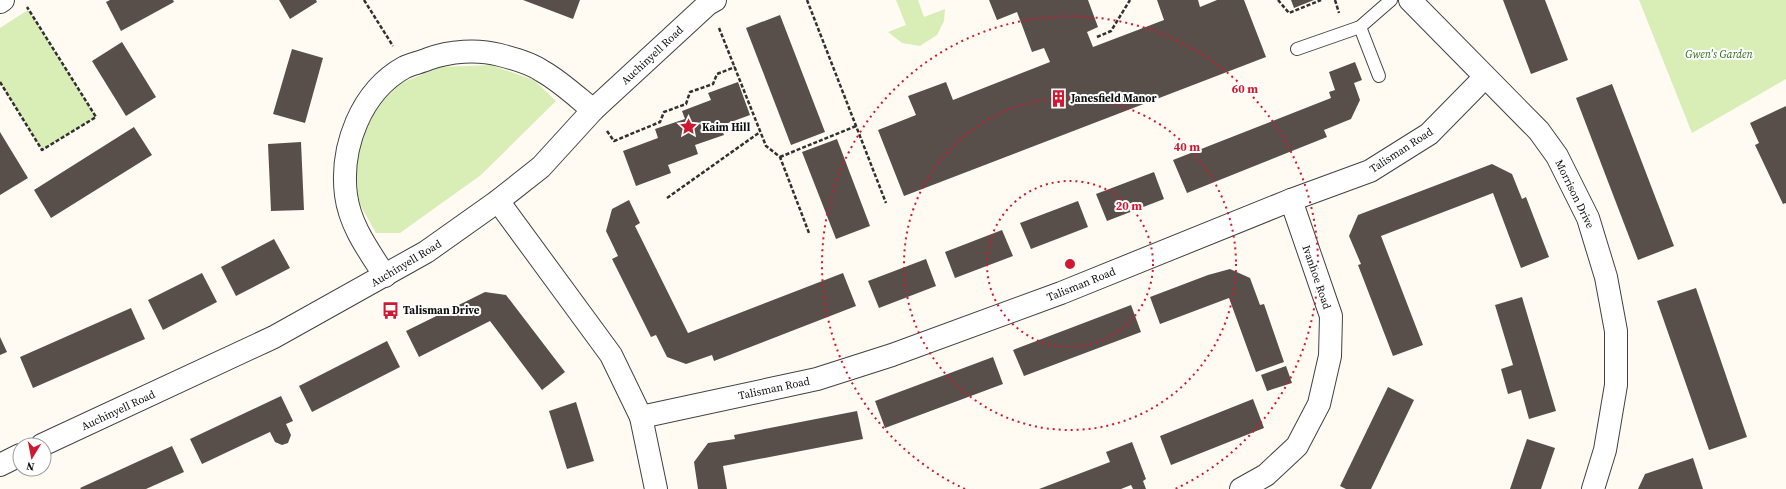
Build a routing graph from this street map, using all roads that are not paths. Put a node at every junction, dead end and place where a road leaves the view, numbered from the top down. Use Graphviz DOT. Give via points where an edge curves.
graph roads {
  1 [pos="3,0"];
  2 [pos="1391,0"];
  3 [pos="1410,0"];
  4 [pos="0,2"];
  5 [pos="712,2"];
  6 [pos="1360,27"];
  7 [pos="1298,50"];
  8 [pos="1379,76"];
  9 [pos="1485,78"];
  10 [pos="593,110"];
  11 [pos="1291,200"];
  12 [pos="498,201"];
  13 [pos="385,276"];
  14 [pos="641,417"];
  15 [pos="52,440"];
  16 [pos="12,459"];
  17 [pos="0,465"];
  18 [pos="656,489"];
  19 [pos="1241,489"];
  20 [pos="1593,489"];
  1 -- 4 [label="street"];
  2 -- 6 [label="lane"];
  3 -- 9 [label="street, Morrison Drive"];
  5 -- 10 [label="street, Auchinyell Road"];
  6 -- 7 [label="lane"];
  6 -- 8 [label="lane"];
  9 -- 11 [label="street, Talisman Road" via="1429,134 1370,171"];
  9 -- 20 [label="street, Morrison Drive" via="1538,131 1556,156 1588,218 1606,277 1616,331 1616,385 1605,450"];
  10 -- 12 [label="street, Auchinyell Road" via="541,167"];
  10 -- 13 [label="street" via="542,70 498,55 446,53 405,67 383,84 364,106 350,140 346,194 350,215 362,240"];
  11 -- 14 [label="street, Talisman Road" via="1061,293 892,355 817,379"];
  11 -- 19 [label="street, Ivanhoe Road" via="1331,316 1330,356 1319,404 1297,446 1266,475"];
  12 -- 13 [label="street, Auchinyell Road" via="426,252"];
  12 -- 14 [label="street" via="611,355"];
  13 -- 15 [label="street, Auchinyell Road" via="274,337"];
  14 -- 18 [label="street"];
  16 -- 17 [label="street"];
}
